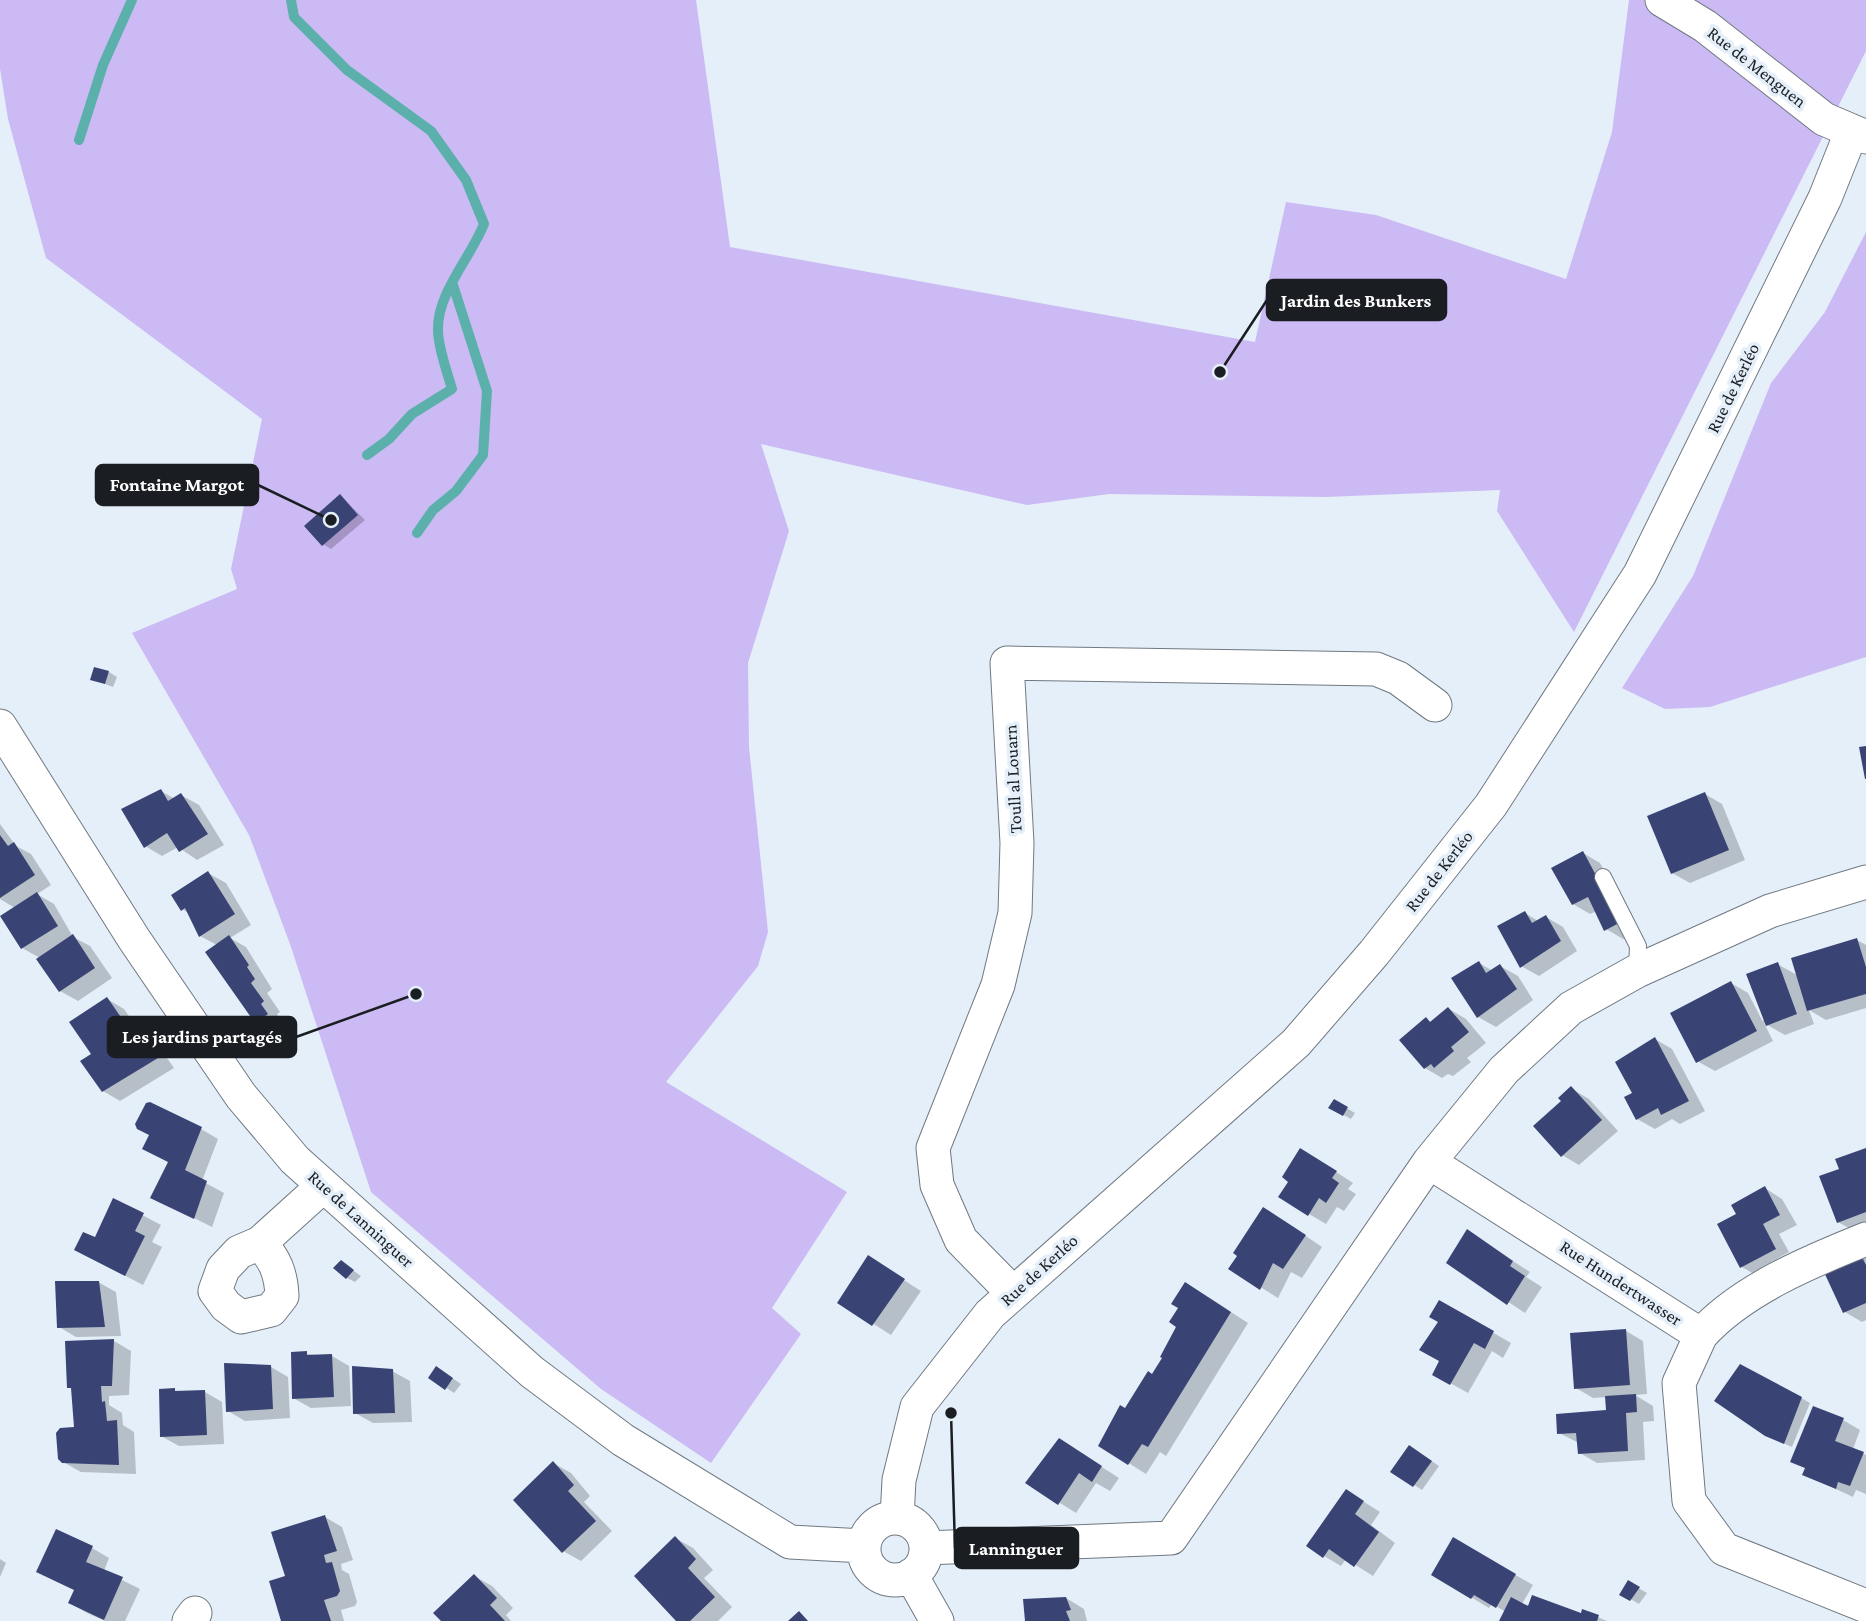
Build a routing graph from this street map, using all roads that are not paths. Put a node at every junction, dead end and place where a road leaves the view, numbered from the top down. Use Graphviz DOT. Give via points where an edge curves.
graph roads {
  1 [pos="1662,0"];
  2 [pos="1859,135"];
  3 [pos="1435,705"];
  4 [pos="0,726"];
  5 [pos="1603,877"];
  6 [pos="1866,882"];
  7 [pos="1637,971"];
  8 [pos="1429,1162"];
  9 [pos="323,1186"];
  10 [pos="1866,1239"];
  11 [pos="260,1243"];
  12 [pos="1012,1292"];
  13 [pos="1701,1335"];
  14 [pos="897,1518"];
  15 [pos="864,1546"];
  16 [pos="918,1561"];
  17 [pos="1866,1606"];
  18 [pos="937,1621"];
  1 -- 2 [label="street, Rue de Menguen" via="1705,26 1824,119"];
  2 -- 12 [label="street, Rue de Kerléo" via="1640,574 1491,805 1296,1043"];
  3 -- 12 [label="street, Toull al Louarn" via="1398,678 1376,669 1007,663 1017,843 1015,913 998,985 933,1148 937,1185 961,1240"];
  4 -- 9 [label="street, Rue de Lanninguer" via="134,939 241,1096"];
  5 -- 7 [label="lane" via="1638,946"];
  6 -- 7 [label="street" via="1770,911"];
  7 -- 8 [label="street" via="1571,1008 1504,1070"];
  8 -- 13 [label="street, Rue Hundertwasser"];
  8 -- 16 [label="street" via="1171,1538"];
  9 -- 11 [label="street"];
  9 -- 15 [label="street, Rue de Lanninguer" via="532,1372 623,1440 790,1542"];
  10 -- 13 [label="street" via="1807,1262 1716,1318"];
  12 -- 14 [label="street, Rue de Kerléo" via="917,1407 899,1480"];
  13 -- 17 [label="street, Rue Hundertwasser" via="1679,1383 1689,1501 1724,1549"];
  14 -- 15 [label="street" via="874,1525"];
  14 -- 16 [label="street" via="920,1531"];
  15 -- 16 [label="street" via="867,1563 878,1575 894,1579"];
  16 -- 18 [label="street"];
}
